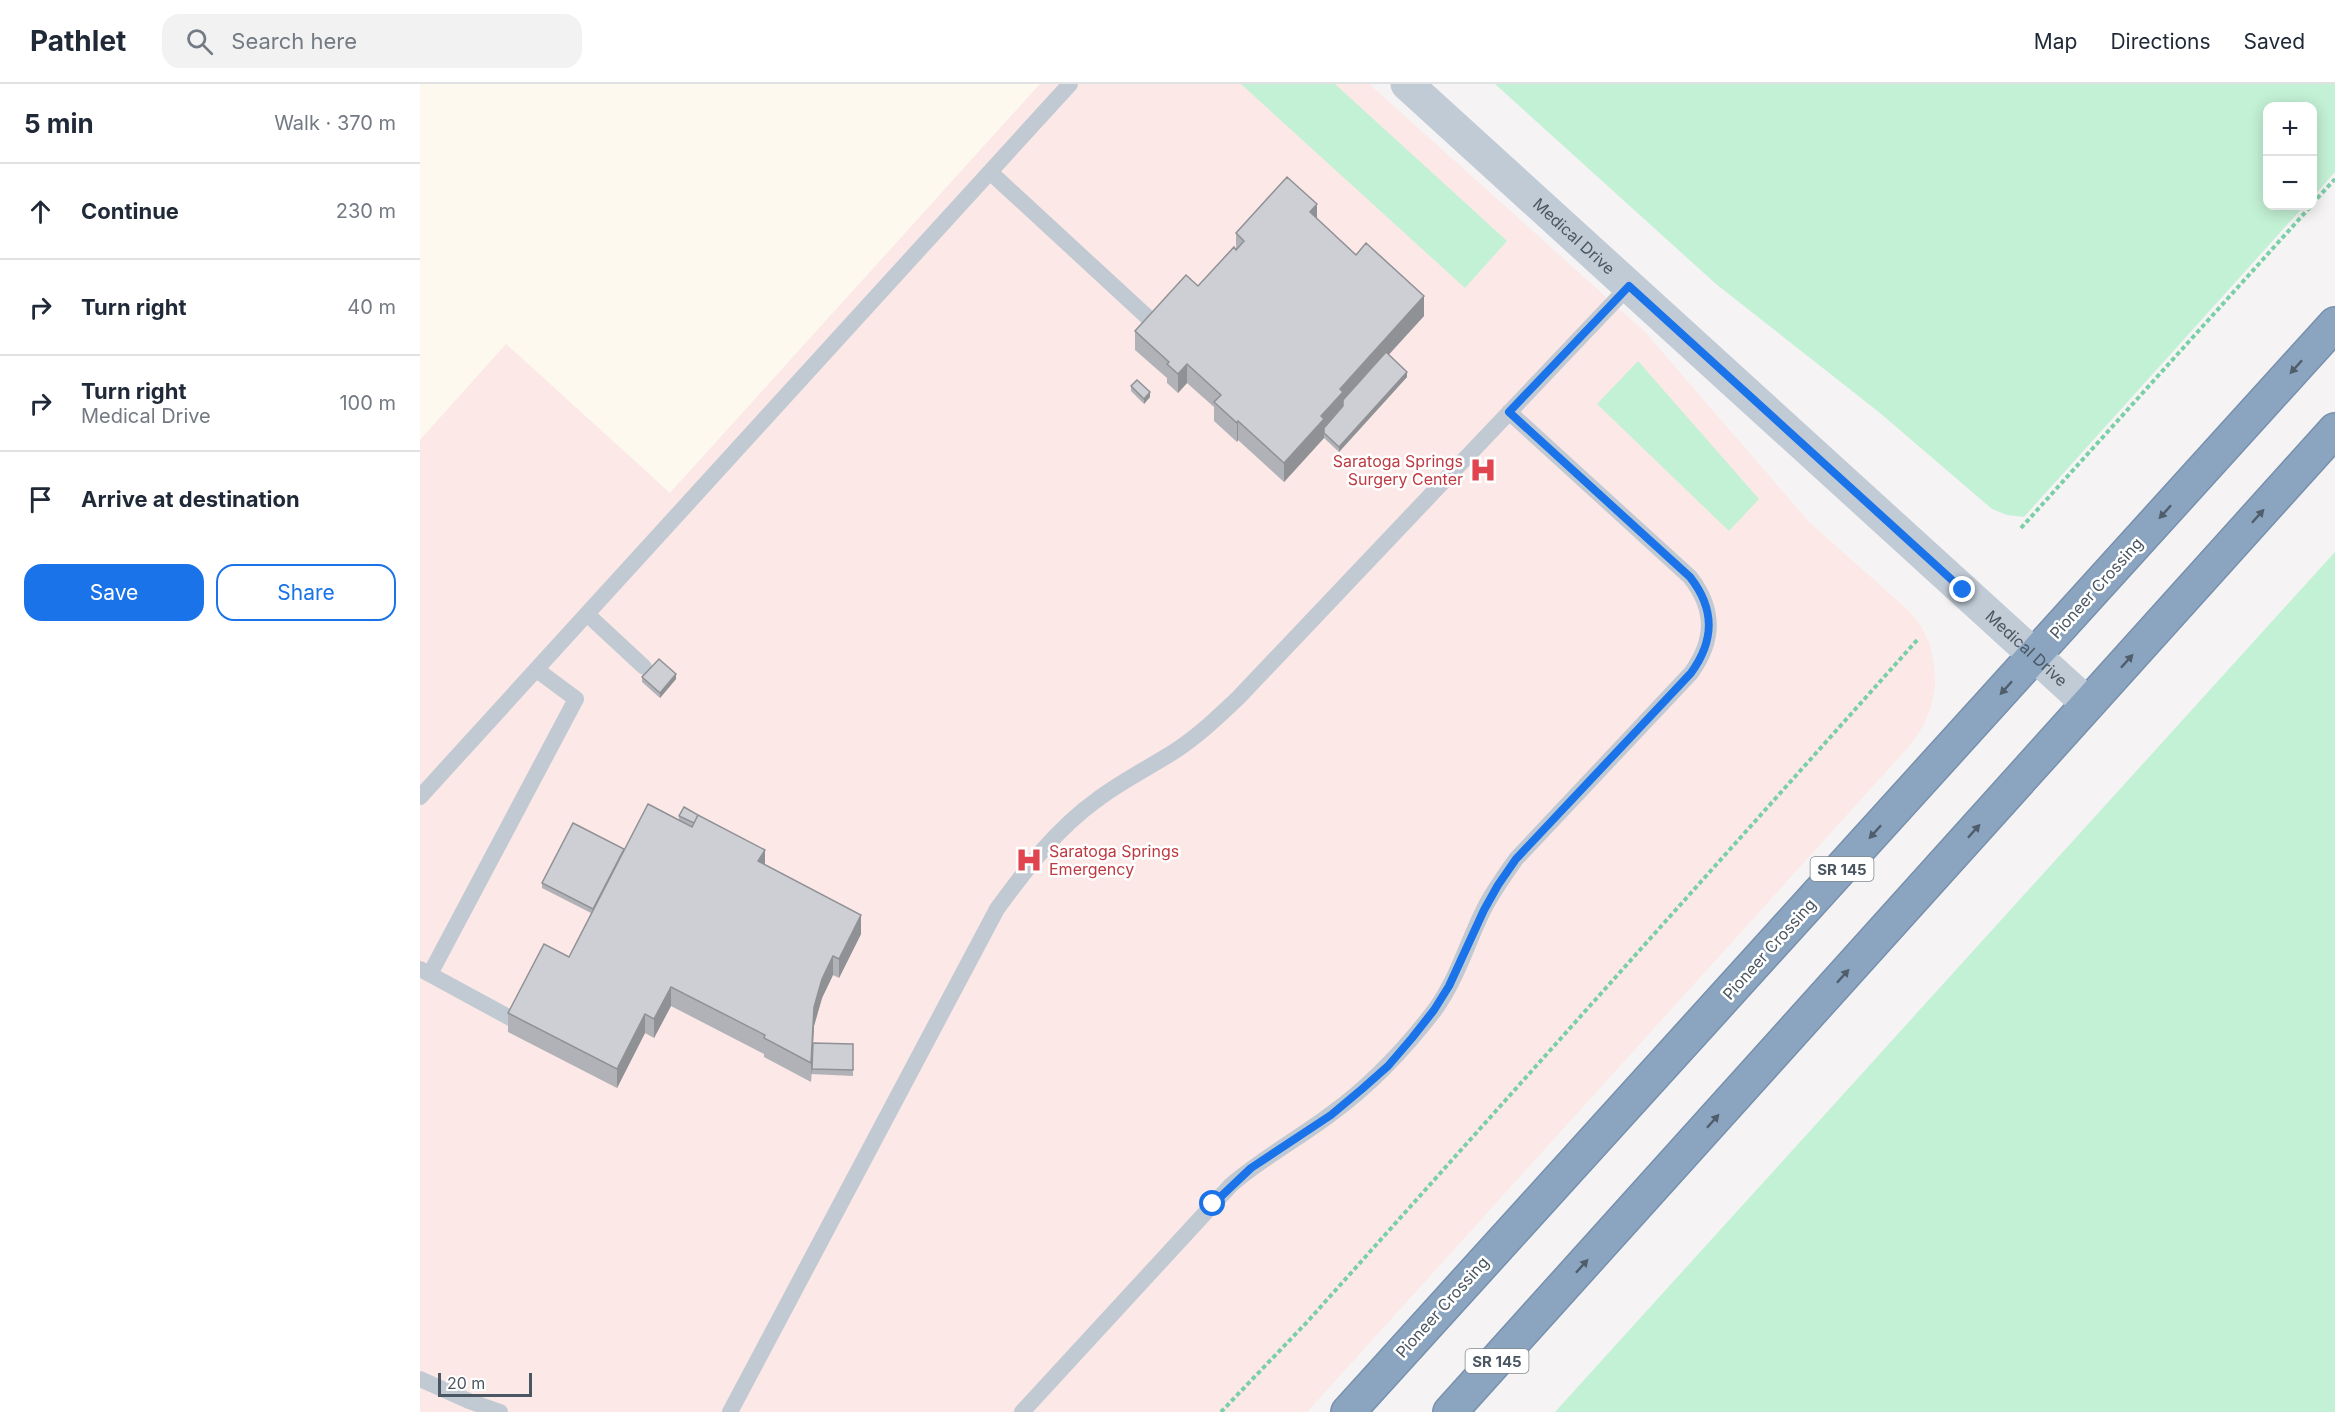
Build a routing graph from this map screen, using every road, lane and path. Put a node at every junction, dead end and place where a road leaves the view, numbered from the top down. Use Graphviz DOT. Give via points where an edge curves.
graph roads {
  1 [pos="1071,84"];
  2 [pos="1407,84"];
  3 [pos="990,172"];
  4 [pos="2335,179"];
  5 [pos="2317,199"];
  6 [pos="2307,210"];
  7 [pos="1629,286"];
  8 [pos="2335,324"];
  9 [pos="1157,326"];
  10 [pos="1509,412"];
  11 [pos="2335,430"];
  12 [pos="2021,528"];
  13 [pos="588,615"];
  14 [pos="1919,638"];
  15 [pos="2035,656"];
  16 [pos="644,667"];
  17 [pos="537,670"];
  18 [pos="2088,704"];
  19 [pos="420,797"];
  20 [pos="425,971"];
  21 [pos="514,1020"];
  22 [pos="420,1379"];
  23 [pos="500,1412"];
  24 [pos="730,1412"];
  25 [pos="1022,1412"];
  26 [pos="1221,1412"];
  27 [pos="1348,1412"];
  28 [pos="1450,1412"];
  1 -- 3 [label="lane"];
  2 -- 7 [label="street, Medical Drive"];
  3 -- 9 [label="lane"];
  3 -- 13 [label="lane"];
  4 -- 5 [label="path"];
  6 -- 12 [label="path"];
  7 -- 10 [label="lane"];
  7 -- 15 [label="street, Medical Drive"];
  8 -- 15 [label="highway, Pioneer Crossing / SR 145, one-way"];
  10 -- 24 [label="lane" via="1212,722 1178,749 1098,799 1047,843 1020,875 997,909"];
  10 -- 25 [label="lane" via="1690,577 1703,596 1709,619 1700,661 1516,859 1484,910 1449,986 1388,1066 1331,1115 1270,1154 1231,1185"];
  18 -- 11 [label="highway, SR 145, one-way"];
  13 -- 16 [label="lane"];
  13 -- 17 [label="lane"];
  14 -- 26 [label="path" via="1308,1321"];
  15 -- 18 [label="street, Medical Drive"];
  15 -- 27 [label="highway, Pioneer Crossing / SR 145, one-way"];
  17 -- 19 [label="lane"];
  17 -- 20 [label="lane" via="576,699"];
  28 -- 18 [label="highway, SR 145, one-way"];
  20 -- 21 [label="lane"];
  22 -- 23 [label="lane"];
}
